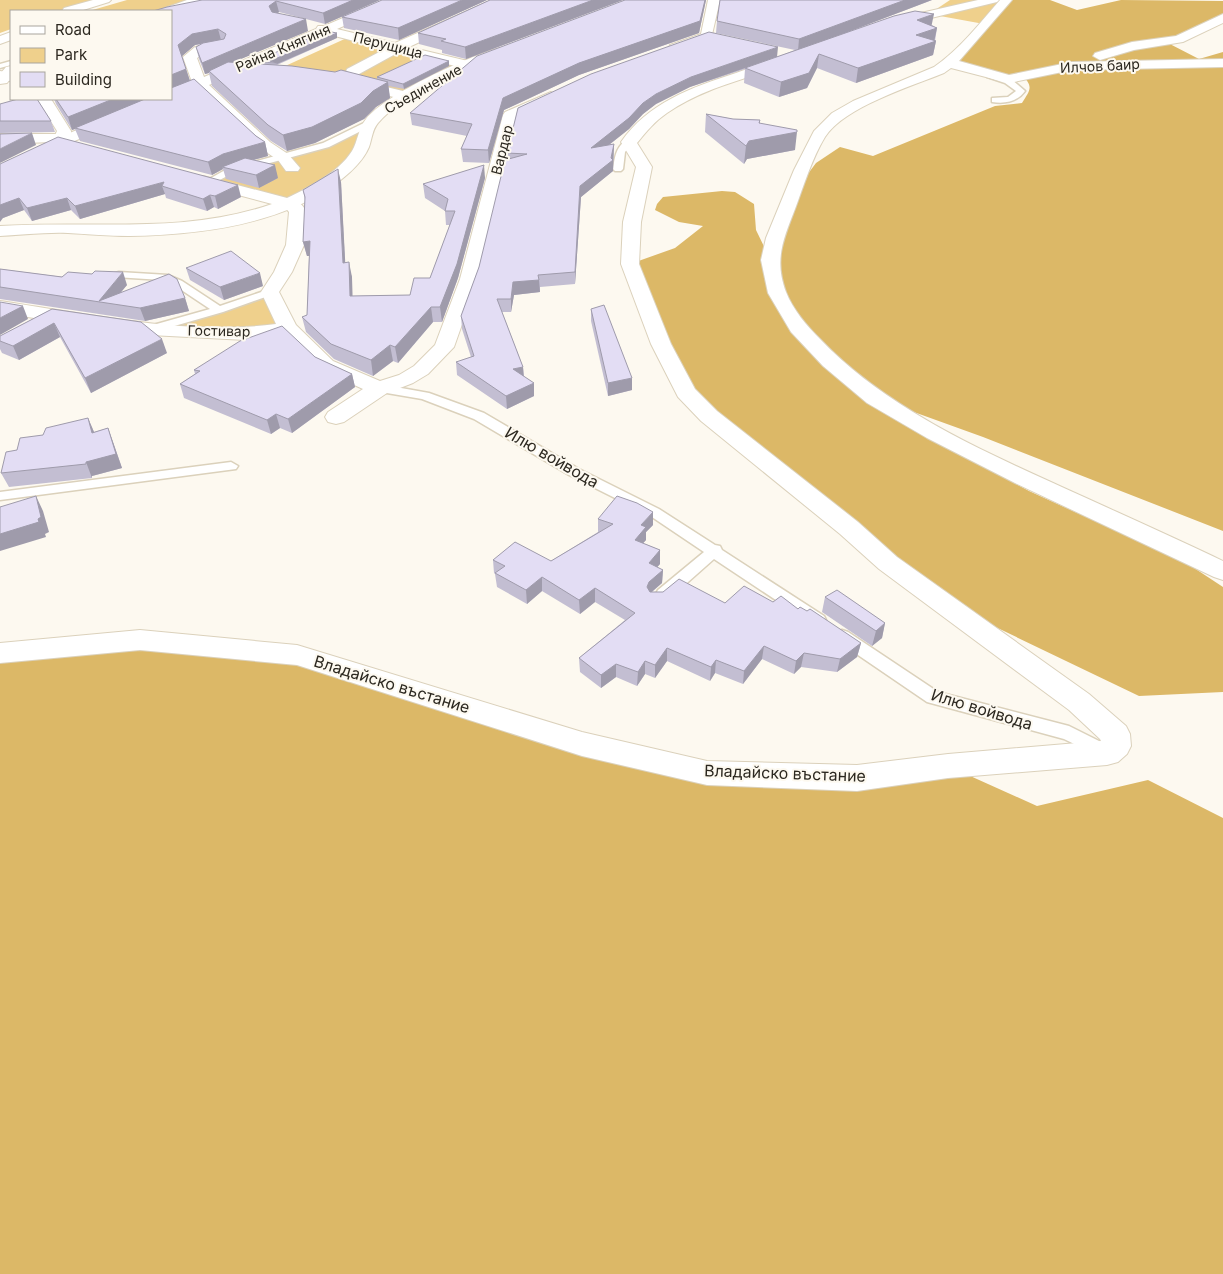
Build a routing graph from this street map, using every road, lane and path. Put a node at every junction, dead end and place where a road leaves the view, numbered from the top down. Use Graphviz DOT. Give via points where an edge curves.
graph roads {
  1 [pos="105,0"];
  2 [pos="395,0"];
  3 [pos="502,0"];
  4 [pos="714,0"];
  5 [pos="992,0"];
  6 [pos="1006,0"];
  7 [pos="204,2"];
  8 [pos="118,3"];
  9 [pos="71,10"];
  10 [pos="93,10"];
  11 [pos="172,11"];
  12 [pos="1223,18"];
  13 [pos="307,25"];
  14 [pos="878,28"];
  15 [pos="326,30"];
  16 [pos="221,46"];
  17 [pos="398,48"];
  18 [pos="512,48"];
  19 [pos="770,50"];
  20 [pos="663,52"];
  21 [pos="950,63"];
  22 [pos="1223,63"];
  23 [pos="467,65"];
  24 [pos="1072,66"];
  25 [pos="228,72"];
  26 [pos="261,74"];
  27 [pos="990,75"];
  28 [pos="200,84"];
  29 [pos="568,88"];
  30 [pos="172,96"];
  31 [pos="406,96"];
  32 [pos="45,100"];
  33 [pos="995,100"];
  34 [pos="129,113"];
  35 [pos="370,122"];
  36 [pos="0,139"];
  37 [pos="62,140"];
  38 [pos="629,142"];
  39 [pos="88,150"];
  40 [pos="34,154"];
  41 [pos="287,162"];
  42 [pos="618,169"];
  43 [pos="190,177"];
  44 [pos="209,182"];
  45 [pos="289,203"];
  46 [pos="0,231"];
  47 [pos="119,275"];
  48 [pos="270,292"];
  49 [pos="0,307"];
  50 [pos="219,310"];
  51 [pos="54,315"];
  52 [pos="31,328"];
  53 [pos="288,328"];
  54 [pos="150,329"];
  55 [pos="379,388"];
  56 [pos="336,417"];
  57 [pos="231,466"];
  58 [pos="0,496"];
  59 [pos="715,550"];
  60 [pos="1223,571"];
  61 [pos="656,600"];
  62 [pos="0,653"];
  63 [pos="1107,753"];
  1 -- 9 [label="street"];
  2 -- 15 [label="street, Райна Княгиня"];
  3 -- 17 [label="street"];
  4 -- 20 [label="street" via="712,37"];
  5 -- 14 [label="street"];
  6 -- 21 [label="street"];
  7 -- 11 [label="street"];
  8 -- 10 [label="street"];
  12 -- 24 [label="street" via="1179,39 1132,46"];
  13 -- 15 [label="street, Перущица"];
  15 -- 17 [label="street, Перущица"];
  15 -- 25 [label="street, Райна Княгиня"];
  16 -- 28 [label="street" via="193,53 190,58"];
  17 -- 23 [label="street, Перущица"];
  17 -- 31 [label="street" via="352,72 352,79 348,82"];
  18 -- 23 [label="street, Съединение"];
  19 -- 38 [label="street" via="792,55 666,107 650,118"];
  21 -- 27 [label="street, Илчов баир"];
  21 -- 60 [label="street" via="858,104 837,116 819,134 775,238 770,260 777,293 798,328 830,362 875,398 1023,478"];
  22 -- 24 [label="street, Илчов баир"];
  23 -- 31 [label="street, Съединение"];
  24 -- 27 [label="street, Илчов баир" via="1024,77"];
  25 -- 26 [label="street"];
  25 -- 28 [label="street, Райна Княгиня"];
  27 -- 33 [label="lane" via="1022,90 1018,96"];
  28 -- 30 [label="street, Райна Княгиня"];
  28 -- 41 [label="street"];
  29 -- 55 [label="street, Вардар" via="510,115 469,279 444,347 421,370"];
  31 -- 35 [label="street, Съединение"];
  32 -- 37 [label="street" via="64,131"];
  34 -- 37 [label="street"];
  35 -- 41 [label="lane"];
  35 -- 45 [label="street, Съединение" via="358,153 336,176"];
  36 -- 37 [label="street"];
  37 -- 39 [label="street"];
  37 -- 40 [label="street"];
  38 -- 42 [label="lane" via="621,151"];
  38 -- 63 [label="street" via="644,167 632,222 630,264 661,344 686,392 709,416 888,563 1079,702 1115,734 1116,746"];
  41 -- 44 [label="lane" via="230,171"];
  43 -- 44 [label="street"];
  44 -- 45 [label="street"];
  45 -- 46 [label="street, Съединение" via="225,221 177,228"];
  45 -- 48 [label="street" via="298,211 295,245"];
  47 -- 50 [label="lane" via="164,277"];
  48 -- 50 [label="lane, Гостивар"];
  48 -- 53 [label="street"];
  49 -- 51 [label="street, Гостивар"];
  50 -- 54 [label="lane, Гостивар"];
  51 -- 52 [label="street"];
  51 -- 54 [label="street, Гостивар"];
  53 -- 54 [label="street, Гостивар" via="246,334"];
  53 -- 55 [label="street" via="326,365"];
  55 -- 56 [label="street"];
  55 -- 59 [label="lane, Илю войвода" via="425,396 479,416 574,472 654,512"];
  57 -- 58 [label="lane"];
  59 -- 61 [label="lane"];
  59 -- 63 [label="lane, Илю войвода" via="933,697 1069,734"];
  62 -- 63 [label="street, Владайско въстание" via="140,640 297,654 582,744 707,773 857,778 948,766"];
}
